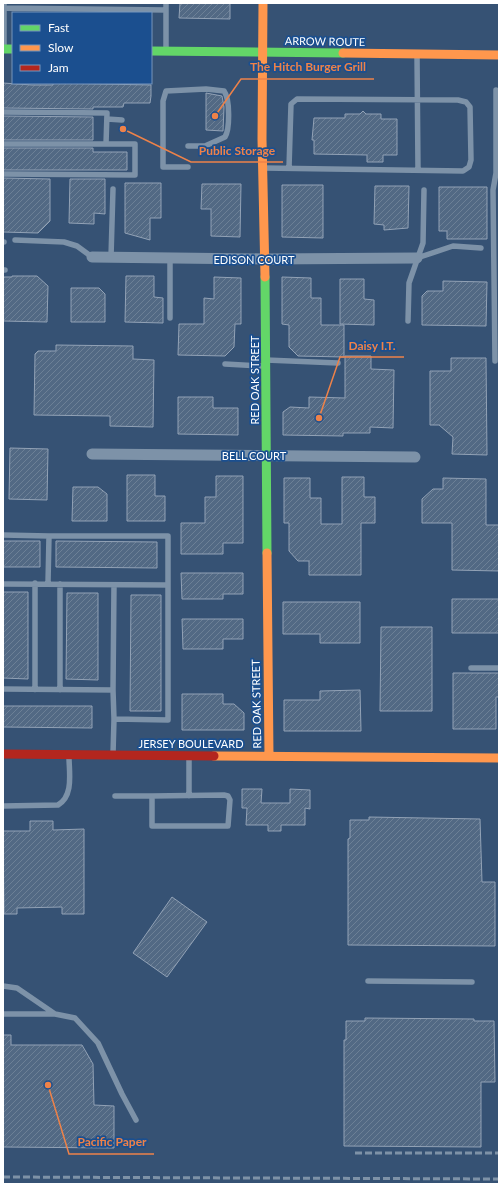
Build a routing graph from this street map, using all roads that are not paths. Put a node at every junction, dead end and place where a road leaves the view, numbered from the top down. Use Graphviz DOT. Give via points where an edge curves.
graph roads {
  1 [pos="115,3"];
  2 [pos="166,3"];
  3 [pos="263,3"];
  4 [pos="4,6"];
  5 [pos="115,10"];
  6 [pos="166,10"];
  7 [pos="7,49"];
  8 [pos="152,51"];
  9 [pos="166,51"];
  10 [pos="263,53"];
  11 [pos="417,54"];
  12 [pos="499,55"];
  13 [pos="496,90"];
  14 [pos="417,99"];
  15 [pos="3,112"];
  16 [pos="107,119"];
  17 [pos="122,120"];
  18 [pos="497,124"];
  19 [pos="3,144"];
  20 [pos="106,144"];
  21 [pos="188,146"];
  22 [pos="188,167"];
  23 [pos="263,168"];
  24 [pos="290,168"];
  25 [pos="418,170"];
  26 [pos="3,174"];
  27 [pos="113,190"];
  28 [pos="424,190"];
  29 [pos="15,240"];
  30 [pos="481,248"];
  31 [pos="92,257"];
  32 [pos="111,257"];
  33 [pos="170,258"];
  34 [pos="417,258"];
  35 [pos="265,259"];
  36 [pos="170,318"];
  37 [pos="408,321"];
  38 [pos="495,361"];
  39 [pos="266,363"];
  40 [pos="338,363"];
  41 [pos="225,364"];
  42 [pos="92,454"];
  43 [pos="266,455"];
  44 [pos="415,457"];
  45 [pos="3,535"];
  46 [pos="49,536"];
  47 [pos="3,584"];
  48 [pos="35,584"];
  49 [pos="48,584"];
  50 [pos="60,584"];
  51 [pos="114,585"];
  52 [pos="168,585"];
  53 [pos="471,668"];
  54 [pos="499,668"];
  55 [pos="3,689"];
  56 [pos="35,690"];
  57 [pos="60,690"];
  58 [pos="113,690"];
  59 [pos="114,719"];
  60 [pos="3,754"];
  61 [pos="69,755"];
  62 [pos="113,755"];
  63 [pos="189,755"];
  64 [pos="269,756"];
  65 [pos="499,758"];
  66 [pos="115,796"];
  67 [pos="152,796"];
  68 [pos="189,796"];
  69 [pos="3,806"];
  70 [pos="368,981"];
  71 [pos="472,982"];
  72 [pos="3,986"];
  73 [pos="3,1014"];
  74 [pos="55,1014"];
  75 [pos="136,1120"];
  1 -- 5 [label="lane"];
  2 -- 6 [label="lane"];
  3 -- 10 [label="street, RED OAK STREET"];
  4 -- 5 [label="lane"];
  4 -- 7 [label="lane"];
  5 -- 6 [label="lane"];
  6 -- 9 [label="lane"];
  8 -- 9 [label="street, ARROW ROUTE"];
  9 -- 10 [label="street, ARROW ROUTE"];
  10 -- 11 [label="street, ARROW ROUTE"];
  10 -- 23 [label="street, RED OAK STREET"];
  11 -- 12 [label="street, ARROW ROUTE"];
  11 -- 14 [label="lane"];
  13 -- 18 [label="lane"];
  14 -- 24 [label="lane" via="297,99 291,104"];
  14 -- 25 [label="lane"];
  14 -- 25 [label="lane" via="458,100 470,106 471,160 469,167 463,171"];
  15 -- 16 [label="lane" via="107,113"];
  16 -- 17 [label="lane"];
  16 -- 20 [label="lane"];
  18 -- 38 [label="lane" via="493,190"];
  19 -- 20 [label="lane"];
  20 -- 26 [label="lane" via="135,144 135,175"];
  21 -- 22 [label="lane" via="205,146 225,137 228,128 228,95 224,91 166,91 163,101 162,167"];
  23 -- 24 [label="lane"];
  23 -- 35 [label="street, RED OAK STREET"];
  24 -- 25 [label="lane"];
  27 -- 32 [label="lane"];
  28 -- 34 [label="lane" via="423,243"];
  29 -- 31 [label="lane" via="64,242 77,246"];
  30 -- 34 [label="lane" via="453,246"];
  31 -- 32 [label="street, EDISON COURT"];
  32 -- 33 [label="street, EDISON COURT"];
  33 -- 35 [label="street, EDISON COURT"];
  33 -- 36 [label="lane"];
  34 -- 35 [label="street, EDISON COURT"];
  34 -- 37 [label="lane" via="409,283"];
  35 -- 39 [label="street, RED OAK STREET"];
  39 -- 40 [label="lane"];
  39 -- 41 [label="lane"];
  39 -- 43 [label="street, RED OAK STREET"];
  42 -- 43 [label="street, BELL COURT"];
  43 -- 44 [label="street, BELL COURT"];
  43 -- 64 [label="street, RED OAK STREET"];
  45 -- 46 [label="lane"];
  46 -- 49 [label="lane"];
  46 -- 52 [label="lane" via="168,536"];
  47 -- 48 [label="lane"];
  48 -- 49 [label="lane"];
  48 -- 56 [label="lane"];
  49 -- 50 [label="lane"];
  50 -- 51 [label="lane"];
  50 -- 57 [label="lane"];
  51 -- 52 [label="lane"];
  51 -- 58 [label="lane"];
  52 -- 59 [label="lane" via="168,720"];
  53 -- 54 [label="lane"];
  55 -- 56 [label="lane"];
  56 -- 57 [label="lane"];
  57 -- 58 [label="lane"];
  58 -- 59 [label="lane"];
  59 -- 62 [label="lane"];
  60 -- 61 [label="street, JERSEY BOULEVARD"];
  61 -- 62 [label="street, JERSEY BOULEVARD"];
  61 -- 69 [label="lane" via="68,793 63,802 58,805"];
  62 -- 63 [label="street, JERSEY BOULEVARD"];
  63 -- 64 [label="street, JERSEY BOULEVARD"];
  63 -- 68 [label="lane"];
  64 -- 65 [label="street, JERSEY BOULEVARD"];
  66 -- 67 [label="lane"];
  67 -- 68 [label="lane"];
  67 -- 68 [label="lane" via="152,826 228,826 228,796"];
  70 -- 71 [label="lane"];
  72 -- 74 [label="lane" via="17,988"];
  73 -- 74 [label="lane"];
  74 -- 75 [label="lane" via="75,1018 98,1043"];
}
